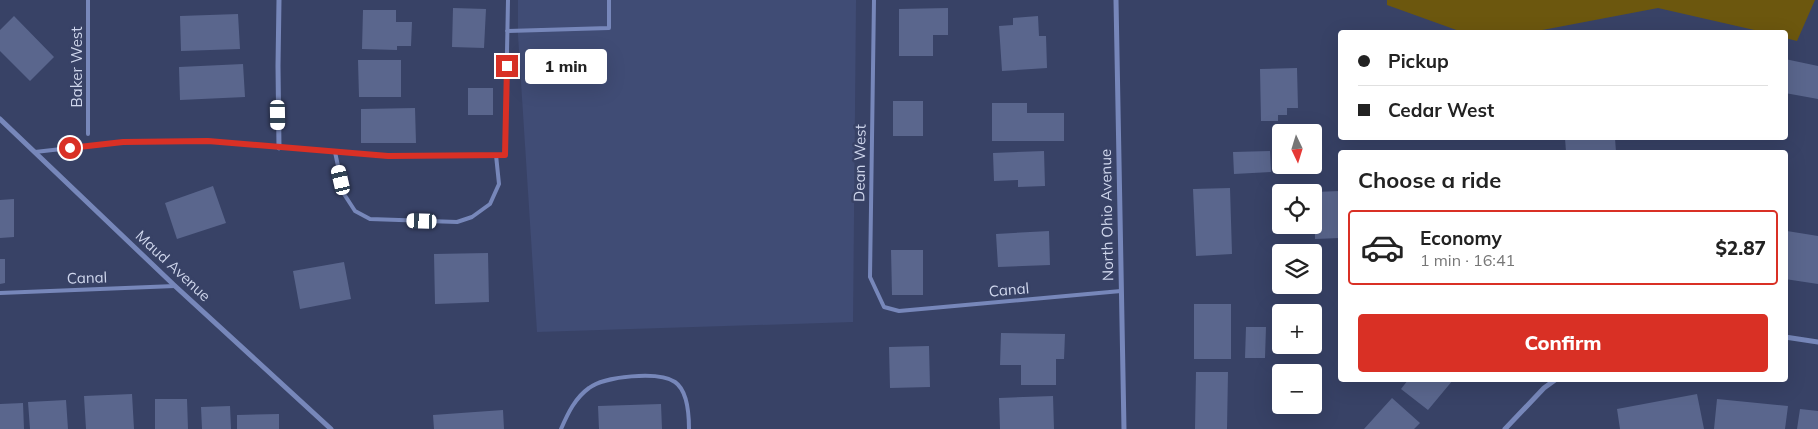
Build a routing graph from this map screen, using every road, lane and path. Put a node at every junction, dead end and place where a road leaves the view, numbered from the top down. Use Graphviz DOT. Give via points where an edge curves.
graph roads {
  1 [pos="88,0"];
  2 [pos="279,0"];
  3 [pos="508,0"];
  4 [pos="609,0"];
  5 [pos="874,0"];
  6 [pos="1116,0"];
  7 [pos="507,31"];
  8 [pos="0,119"];
  9 [pos="88,134"];
  10 [pos="279,148"];
  11 [pos="35,152"];
  12 [pos="334,152"];
  13 [pos="496,155"];
  14 [pos="175,286"];
  15 [pos="1121,291"];
  16 [pos="0,293"];
  17 [pos="899,312"];
  18 [pos="1788,337"];
  19 [pos="1818,342"];
  20 [pos="1552,382"];
  21 [pos="331,429"];
  22 [pos="561,429"];
  23 [pos="689,429"];
  24 [pos="1124,429"];
  25 [pos="1505,429"];
  1 -- 9 [label="lane, Baker West"];
  2 -- 10 [label="street"];
  3 -- 7 [label="lane"];
  4 -- 7 [label="lane" via="610,28"];
  5 -- 17 [label="lane, Dean West" via="870,277 884,307"];
  6 -- 15 [label="street, North Ohio Avenue"];
  7 -- 13 [label="lane" via="505,155"];
  8 -- 11 [label="street, Maud Avenue"];
  10 -- 11 [label="lane" via="208,141 123,142"];
  10 -- 12 [label="lane"];
  11 -- 14 [label="street, Maud Avenue"];
  12 -- 13 [label="lane" via="388,156"];
  12 -- 13 [label="lane" via="344,194 355,211 370,219 456,222 472,217 490,204 499,184"];
  14 -- 16 [label="lane, Canal"];
  14 -- 21 [label="street, Maud Avenue"];
  15 -- 17 [label="lane, Canal"];
  15 -- 24 [label="street, North Ohio Avenue"];
  18 -- 19 [label="street"];
  20 -- 25 [label="street"];
  22 -- 23 [label="lane" via="577,398 590,387 607,379 656,377 675,382 687,400"];
}
